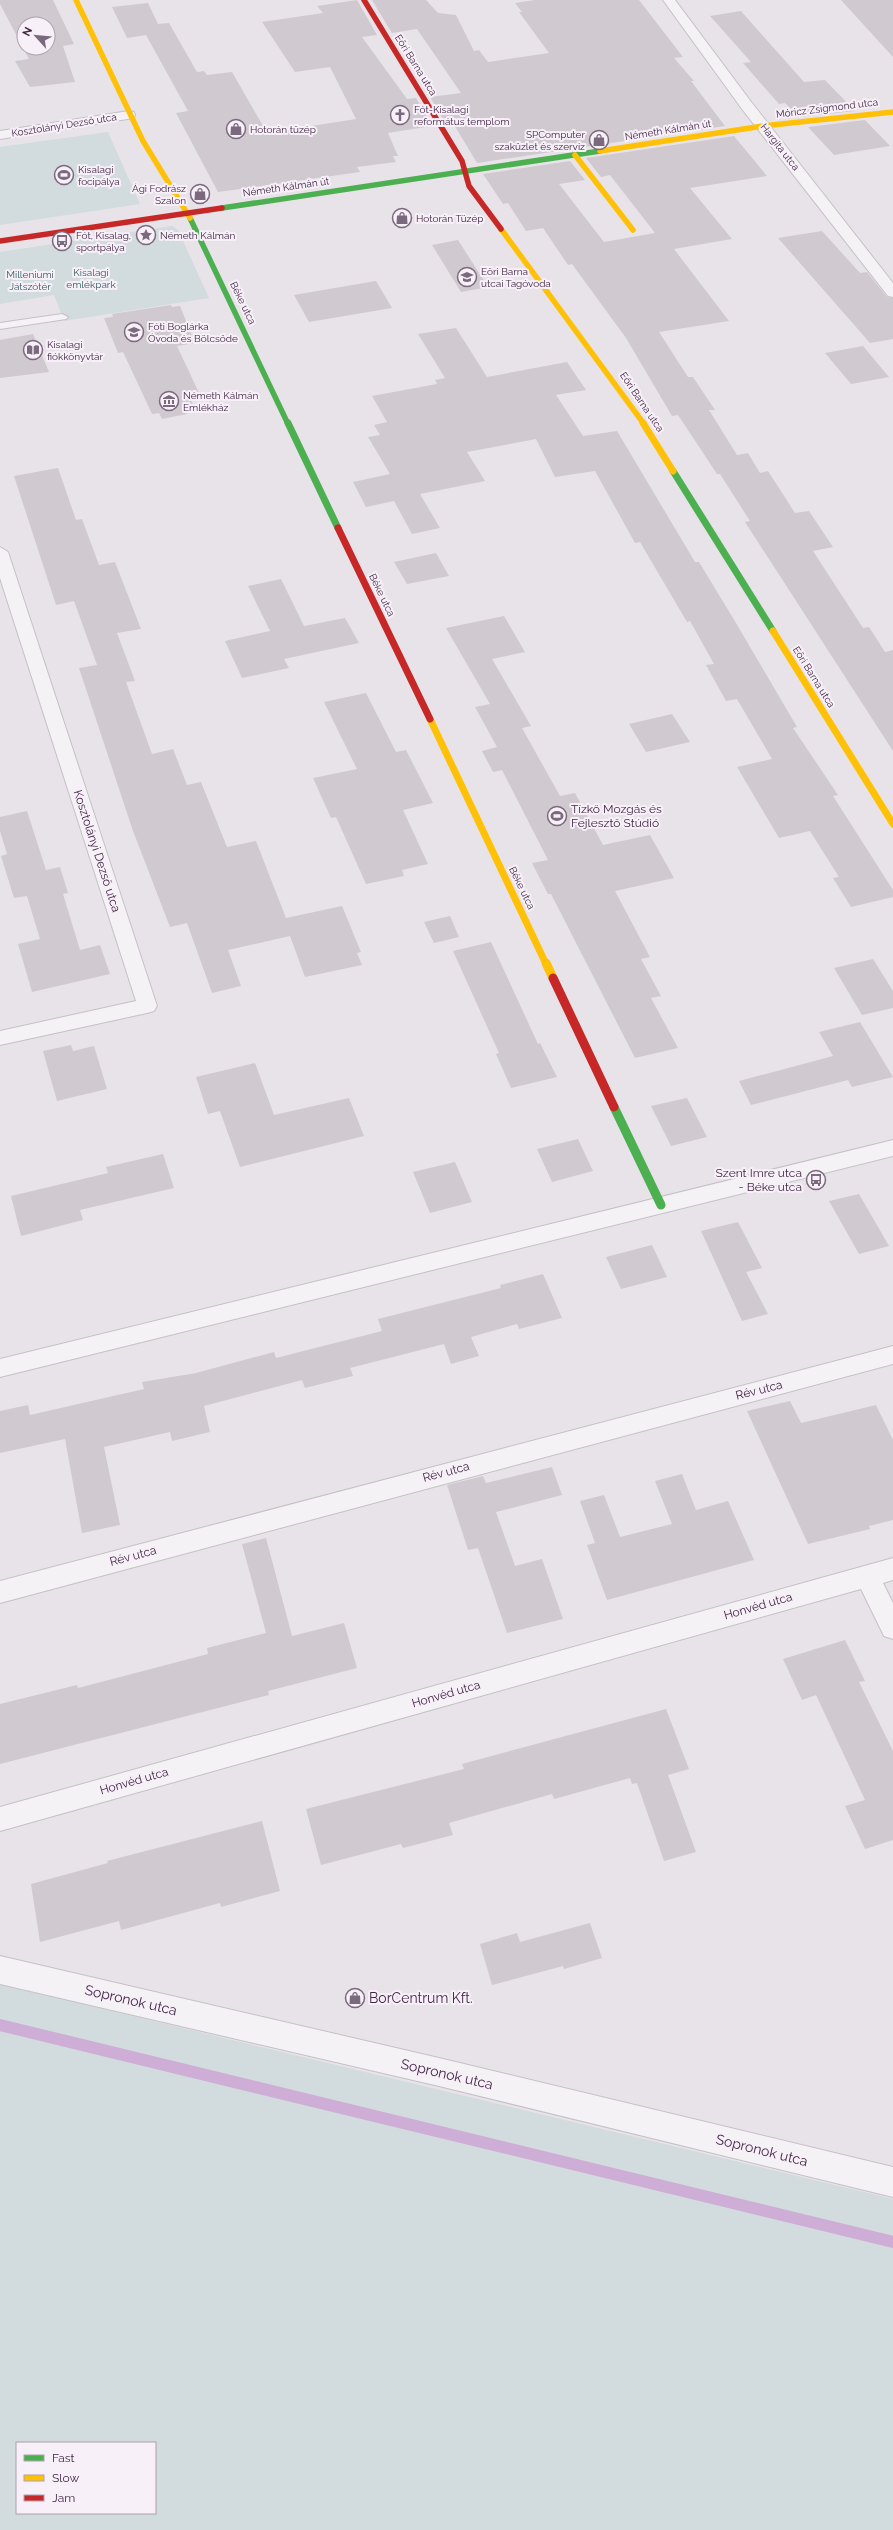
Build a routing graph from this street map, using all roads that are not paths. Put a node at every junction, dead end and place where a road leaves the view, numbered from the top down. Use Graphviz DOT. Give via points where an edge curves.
graph roads {
  1 [pos="76,0"];
  2 [pos="364,0"];
  3 [pos="673,0"];
  4 [pos="893,112"];
  5 [pos="129,115"];
  6 [pos="763,126"];
  7 [pos="0,135"];
  8 [pos="575,155"];
  9 [pos="464,171"];
  10 [pos="185,212"];
  11 [pos="632,230"];
  12 [pos="0,242"];
  13 [pos="893,293"];
  14 [pos="62,317"];
  15 [pos="0,326"];
  16 [pos="0,552"];
  17 [pos="893,824"];
  18 [pos="0,1038"];
  19 [pos="893,1148"];
  20 [pos="661,1205"];
  21 [pos="893,1355"];
  22 [pos="0,1368"];
  23 [pos="893,1569"];
  24 [pos="867,1576"];
  25 [pos="0,1592"];
  26 [pos="893,1628"];
  27 [pos="0,1819"];
  28 [pos="0,1970"];
  29 [pos="893,2182"];
  1 -- 5 [label="street, Béke utca"];
  2 -- 9 [label="street, Eőri Barna utca" via="462,161"];
  3 -- 6 [label="street, Hargita utca"];
  4 -- 6 [label="street, Móricz Zsigmond utca"];
  5 -- 7 [label="street, Kosztolányi Dezső utca"];
  5 -- 10 [label="street, Béke utca"];
  6 -- 8 [label="street, Németh Kálmán út"];
  6 -- 13 [label="street, Hargita utca"];
  8 -- 9 [label="street, Németh Kálmán út"];
  8 -- 11 [label="street"];
  9 -- 10 [label="street, Németh Kálmán út"];
  9 -- 17 [label="street, Eőri Barna utca" via="469,186 634,408"];
  10 -- 12 [label="street, Németh Kálmán út"];
  10 -- 20 [label="street, Béke utca"];
  14 -- 15 [label="lane"];
  16 -- 18 [label="street, Kosztolányi Dezső utca" via="147,1006"];
  19 -- 20 [label="street"];
  20 -- 22 [label="street"];
  21 -- 25 [label="street, Rév utca"];
  23 -- 24 [label="street, Honvéd utca"];
  24 -- 26 [label="street"];
  24 -- 27 [label="street, Honvéd utca"];
  28 -- 29 [label="street, Sopronok utca" via="439,2072"];
}
